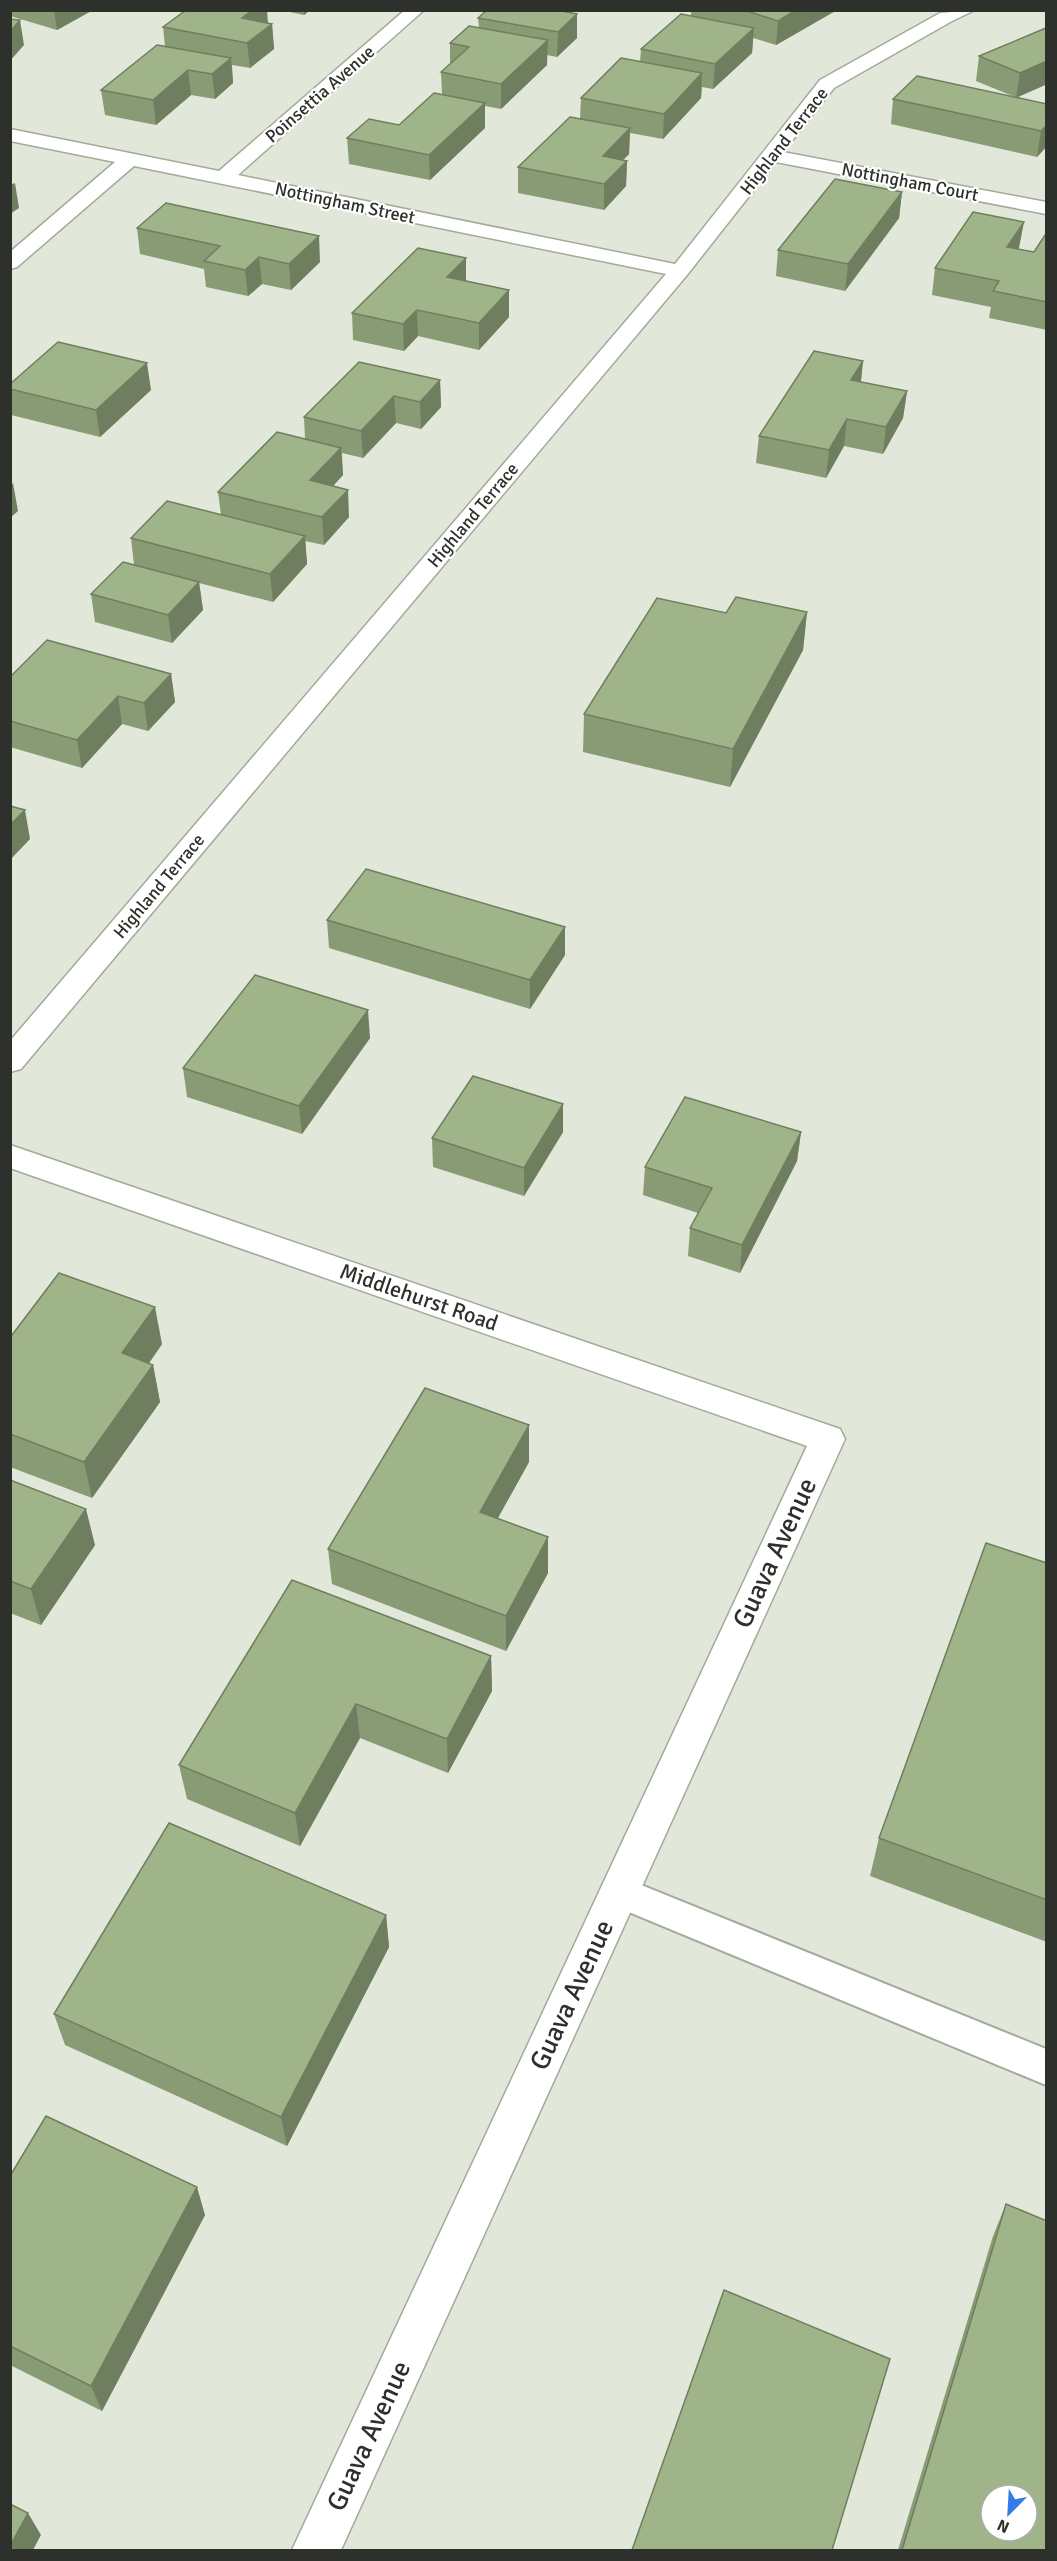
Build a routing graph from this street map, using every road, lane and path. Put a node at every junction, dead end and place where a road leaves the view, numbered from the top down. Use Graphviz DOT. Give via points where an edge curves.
graph roads {
  1 [pos="416,10"];
  2 [pos="968,10"];
  3 [pos="10,135"];
  4 [pos="773,156"];
  5 [pos="130,159"];
  6 [pos="224,178"];
  7 [pos="1047,208"];
  8 [pos="10,263"];
  9 [pos="680,271"];
  10 [pos="10,1062"];
  11 [pos="10,1156"];
  12 [pos="828,1438"];
  13 [pos="619,1892"];
  14 [pos="1047,2067"];
  15 [pos="316,2550"];
  1 -- 6 [label="street, Poinsettia Avenue"];
  2 -- 4 [label="street, Highland Terrace" via="946,17 827,84"];
  3 -- 5 [label="street, Nottingham Street"];
  4 -- 7 [label="street, Nottingham Court"];
  4 -- 9 [label="street, Highland Terrace"];
  5 -- 6 [label="street, Nottingham Street"];
  5 -- 8 [label="street"];
  6 -- 9 [label="street, Nottingham Street"];
  9 -- 10 [label="street, Highland Terrace"];
  11 -- 12 [label="street, Middlehurst Road"];
  12 -- 13 [label="street, Guava Avenue"];
  13 -- 14 [label="lane"];
  13 -- 15 [label="street, Guava Avenue"];
}
